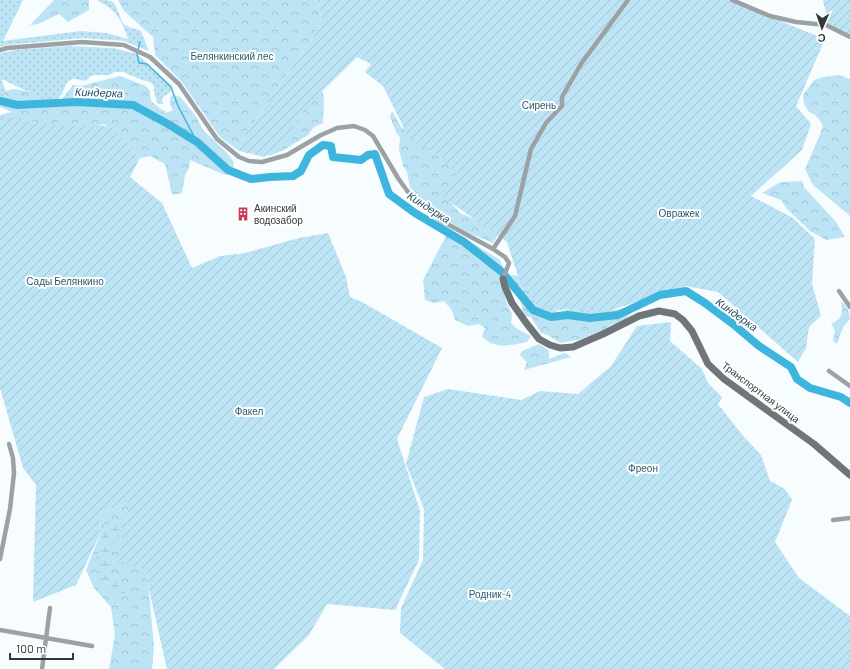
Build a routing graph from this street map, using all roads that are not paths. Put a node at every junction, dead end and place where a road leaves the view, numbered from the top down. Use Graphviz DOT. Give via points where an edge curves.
graph roads {
  1 [pos="628,0"];
  2 [pos="732,0"];
  3 [pos="850,37"];
  4 [pos="0,50"];
  5 [pos="493,248"];
  6 [pos="503,279"];
  7 [pos="839,291"];
  8 [pos="850,307"];
  9 [pos="829,371"];
  10 [pos="850,386"];
  11 [pos="9,444"];
  12 [pos="850,475"];
  13 [pos="850,518"];
  14 [pos="832,520"];
  15 [pos="0,559"];
  16 [pos="50,608"];
  17 [pos="0,630"];
  18 [pos="46,638"];
  19 [pos="92,646"];
  20 [pos="42,669"];
  1 -- 5 [label="street" via="587,54 562,97 562,106 546,123 531,149 515,216"];
  2 -- 3 [label="street" via="770,16 826,25"];
  4 -- 5 [label="street" via="82,42 124,45 150,57 179,84 217,139 249,161 262,162 287,155 337,128 354,126 365,130 373,136 408,192 440,220"];
  5 -- 6 [label="street" via="509,263"];
  6 -- 12 [label="street, Транспортная улица" via="512,303 539,339 560,348 573,346 603,334 639,316 659,311 675,314 692,331 708,364 724,379 814,444"];
  7 -- 8 [label="street"];
  9 -- 10 [label="street"];
  11 -- 15 [label="street" via="14,473"];
  13 -- 14 [label="street"];
  16 -- 18 [label="street"];
  17 -- 18 [label="street"];
  18 -- 19 [label="street"];
  18 -- 20 [label="street"];
}
